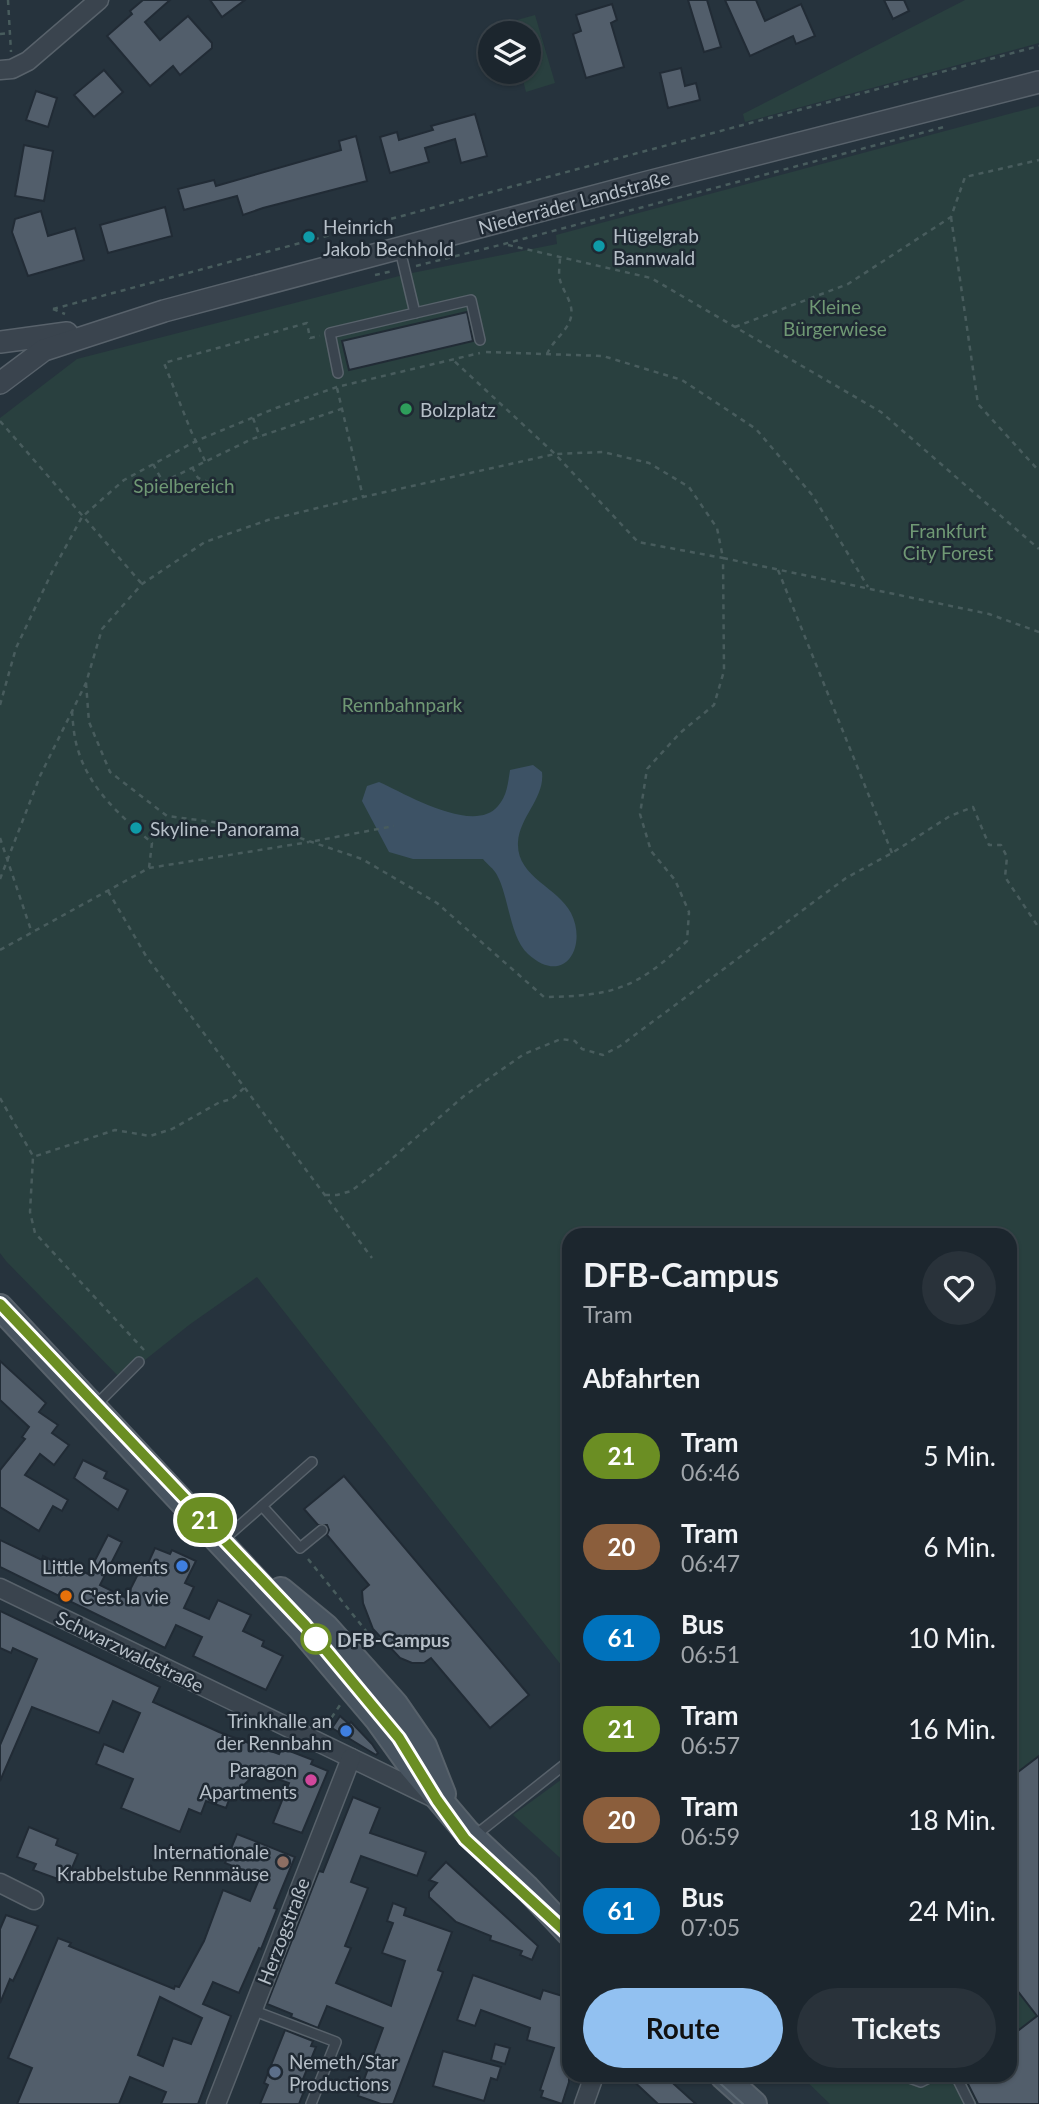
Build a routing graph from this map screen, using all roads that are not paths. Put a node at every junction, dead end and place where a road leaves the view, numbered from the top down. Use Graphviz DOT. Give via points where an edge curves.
graph roads {
  1 [pos="99,0"];
  2 [pos="6,70"];
  3 [pos="1039,82"];
  4 [pos="402,258"];
  5 [pos="415,313"];
  6 [pos="97,335"];
  7 [pos="480,340"];
  8 [pos="0,342"];
  9 [pos="44,350"];
  10 [pos="0,357"];
  11 [pos="338,373"];
  12 [pos="0,383"];
  13 [pos="0,1307"];
  14 [pos="139,1362"];
  15 [pos="94,1408"];
  16 [pos="312,1462"];
  17 [pos="262,1506"];
  18 [pos="322,1530"];
  19 [pos="225,1547"];
  20 [pos="0,1588"];
  21 [pos="299,1604"];
  22 [pos="351,1758"];
  23 [pos="562,1766"];
  24 [pos="445,1798"];
  25 [pos="472,1838"];
  26 [pos="0,1883"];
  27 [pos="34,1900"];
  28 [pos="562,1925"];
  29 [pos="252,2010"];
  30 [pos="592,2082"];
  31 [pos="730,2082"];
  32 [pos="959,2082"];
  33 [pos="216,2104"];
  34 [pos="310,2104"];
  35 [pos="584,2104"];
  36 [pos="754,2104"];
  37 [pos="970,2104"];
  1 -- 2 [label="street" via="28,61"];
  3 -- 4 [label="street, Niederräder Landstraße"];
  4 -- 5 [label="lane"];
  4 -- 6 [label="street, Niederräder Landstraße"];
  5 -- 7 [label="lane" via="471,300"];
  5 -- 11 [label="lane" via="330,333"];
  6 -- 8 [label="street, Niederräder Landstraße"];
  6 -- 9 [label="street, Niederräder Landstraße"];
  9 -- 10 [label="street, Niederräder Landstraße"];
  9 -- 12 [label="street, Niederräder Landstraße"];
  13 -- 15 [label="main road"];
  14 -- 15 [label="lane"];
  15 -- 19 [label="main road"];
  16 -- 17 [label="lane"];
  17 -- 18 [label="lane" via="300,1548"];
  17 -- 19 [label="lane"];
  19 -- 21 [label="main road"];
  19 -- 24 [label="main road" via="325,1657 411,1766"];
  20 -- 22 [label="street, Schwarzwaldstraße"];
  21 -- 24 [label="lane" via="305,1625"];
  21 -- 24 [label="main road" via="332,1627 412,1726"];
  22 -- 24 [label="street, Schwarzwaldstraße"];
  22 -- 29 [label="street, Herzogstraße"];
  23 -- 25 [label="lane"];
  24 -- 25 [label="main road"];
  25 -- 28 [label="main road"];
  26 -- 27 [label="street"];
  29 -- 33 [label="street, Herzogstraße"];
  29 -- 34 [label="lane" via="336,2042"];
  30 -- 35 [label="street"];
  31 -- 36 [label="main road"];
  32 -- 37 [label="lane"];
}
